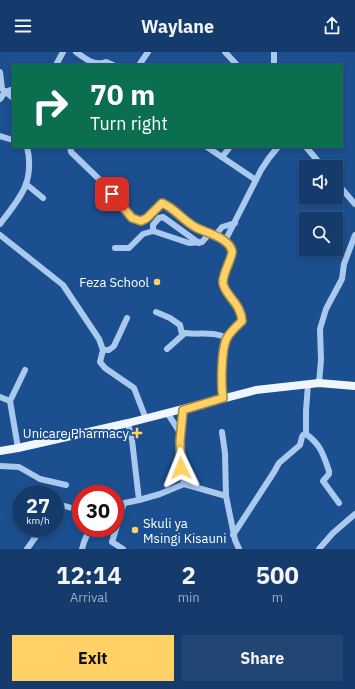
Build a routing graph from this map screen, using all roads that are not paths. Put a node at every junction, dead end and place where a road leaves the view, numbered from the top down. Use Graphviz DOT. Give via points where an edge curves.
graph roads {
  1 [pos="63,52"];
  2 [pos="76,52"];
  3 [pos="148,52"];
  4 [pos="225,52"];
  5 [pos="274,52"];
  6 [pos="141,63"];
  7 [pos="57,64"];
  8 [pos="101,64"];
  9 [pos="101,64"];
  10 [pos="111,64"];
  11 [pos="236,64"];
  12 [pos="274,64"];
  13 [pos="0,72"];
  14 [pos="12,89"];
  15 [pos="5,92"];
  16 [pos="12,97"];
  17 [pos="0,99"];
  18 [pos="0,136"];
  19 [pos="12,140"];
  20 [pos="27,148"];
  21 [pos="70,148"];
  22 [pos="208,148"];
  23 [pos="229,148"];
  24 [pos="277,148"];
  25 [pos="307,148"];
  26 [pos="222,157"];
  27 [pos="317,160"];
  28 [pos="256,180"];
  29 [pos="26,184"];
  30 [pos="343,190"];
  31 [pos="43,198"];
  32 [pos="355,204"];
  33 [pos="235,223"];
  34 [pos="0,224"];
  35 [pos="153,231"];
  36 [pos="0,235"];
  37 [pos="212,235"];
  38 [pos="355,235"];
  39 [pos="225,241"];
  40 [pos="199,243"];
  41 [pos="115,248"];
  42 [pos="156,312"];
  43 [pos="126,318"];
  44 [pos="182,334"];
  45 [pos="227,338"];
  46 [pos="167,349"];
  47 [pos="103,350"];
  48 [pos="25,370"];
  49 [pos="319,382"];
  50 [pos="308,384"];
  51 [pos="355,386"];
  52 [pos="0,397"];
  53 [pos="223,398"];
  54 [pos="10,401"];
  55 [pos="183,410"];
  56 [pos="168,414"];
  57 [pos="146,419"];
  58 [pos="128,423"];
  59 [pos="222,432"];
  60 [pos="181,434"];
  61 [pos="306,434"];
  62 [pos="18,448"];
  63 [pos="0,451"];
  64 [pos="0,466"];
  65 [pos="184,484"];
  66 [pos="66,485"];
  67 [pos="226,496"];
  68 [pos="139,500"];
  69 [pos="124,503"];
  70 [pos="339,503"];
  71 [pos="355,514"];
  72 [pos="234,534"];
  73 [pos="36,537"];
  74 [pos="86,537"];
  75 [pos="114,537"];
  76 [pos="27,549"];
  77 [pos="82,549"];
  78 [pos="124,549"];
  79 [pos="239,549"];
  80 [pos="319,549"];
  1 -- 7 [label="street"];
  2 -- 9 [label="street" via="93,63"];
  3 -- 6 [label="street"];
  4 -- 11 [label="street"];
  5 -- 12 [label="street"];
  8 -- 10 [label="street"];
  13 -- 15 [label="street"];
  14 -- 15 [label="street"];
  15 -- 16 [label="street"];
  15 -- 17 [label="street"];
  18 -- 19 [label="street"];
  20 -- 29 [label="street" via="29,165"];
  21 -- 37 [label="street" via="71,152 102,182 132,218 141,221 147,218 162,203 189,224"];
  22 -- 26 [label="street"];
  23 -- 26 [label="street"];
  24 -- 28 [label="street" via="268,158"];
  25 -- 27 [label="street"];
  26 -- 28 [label="street"];
  28 -- 33 [label="street"];
  29 -- 31 [label="street"];
  29 -- 34 [label="street"];
  30 -- 32 [label="street"];
  33 -- 37 [label="street" via="222,226"];
  33 -- 39 [label="street"];
  35 -- 40 [label="street" via="189,243"];
  35 -- 40 [label="street" via="153,225 163,217"];
  35 -- 41 [label="street" via="142,234 129,248"];
  36 -- 47 [label="street" via="63,285 99,339"];
  37 -- 39 [label="street"];
  37 -- 40 [label="street"];
  38 -- 49 [label="street" via="344,264 342,279 326,309 320,329"];
  39 -- 45 [label="street" via="232,249 232,255 223,283 239,309 242,321"];
  42 -- 44 [label="street" via="180,325"];
  43 -- 47 [label="street" via="114,346 109,350"];
  44 -- 45 [label="street" via="215,334"];
  44 -- 46 [label="street"];
  45 -- 53 [label="street" via="222,366"];
  47 -- 57 [label="street" via="100,362 104,368 134,388"];
  48 -- 54 [label="street"];
  49 -- 50 [label="main road"];
  49 -- 51 [label="main road"];
  50 -- 53 [label="main road" via="256,390"];
  50 -- 61 [label="street"];
  52 -- 54 [label="street"];
  53 -- 55 [label="main road"];
  54 -- 62 [label="street"];
  55 -- 56 [label="main road"];
  55 -- 60 [label="street"];
  56 -- 57 [label="main road"];
  56 -- 60 [label="street"];
  57 -- 58 [label="main road"];
  58 -- 62 [label="main road"];
  58 -- 68 [label="street"];
  59 -- 67 [label="street"];
  60 -- 65 [label="street" via="181,468"];
  61 -- 70 [label="street" via="320,448 329,471 323,482"];
  61 -- 72 [label="street" via="302,437 300,446 279,463"];
  62 -- 63 [label="main road"];
  64 -- 66 [label="street" via="19,467 40,479"];
  65 -- 67 [label="street"];
  65 -- 68 [label="street"];
  67 -- 72 [label="street"];
  68 -- 69 [label="street"];
  71 -- 80 [label="street"];
  72 -- 79 [label="street"];
  73 -- 76 [label="street"];
  74 -- 77 [label="street"];
  75 -- 78 [label="street" via="112,542"];
}
